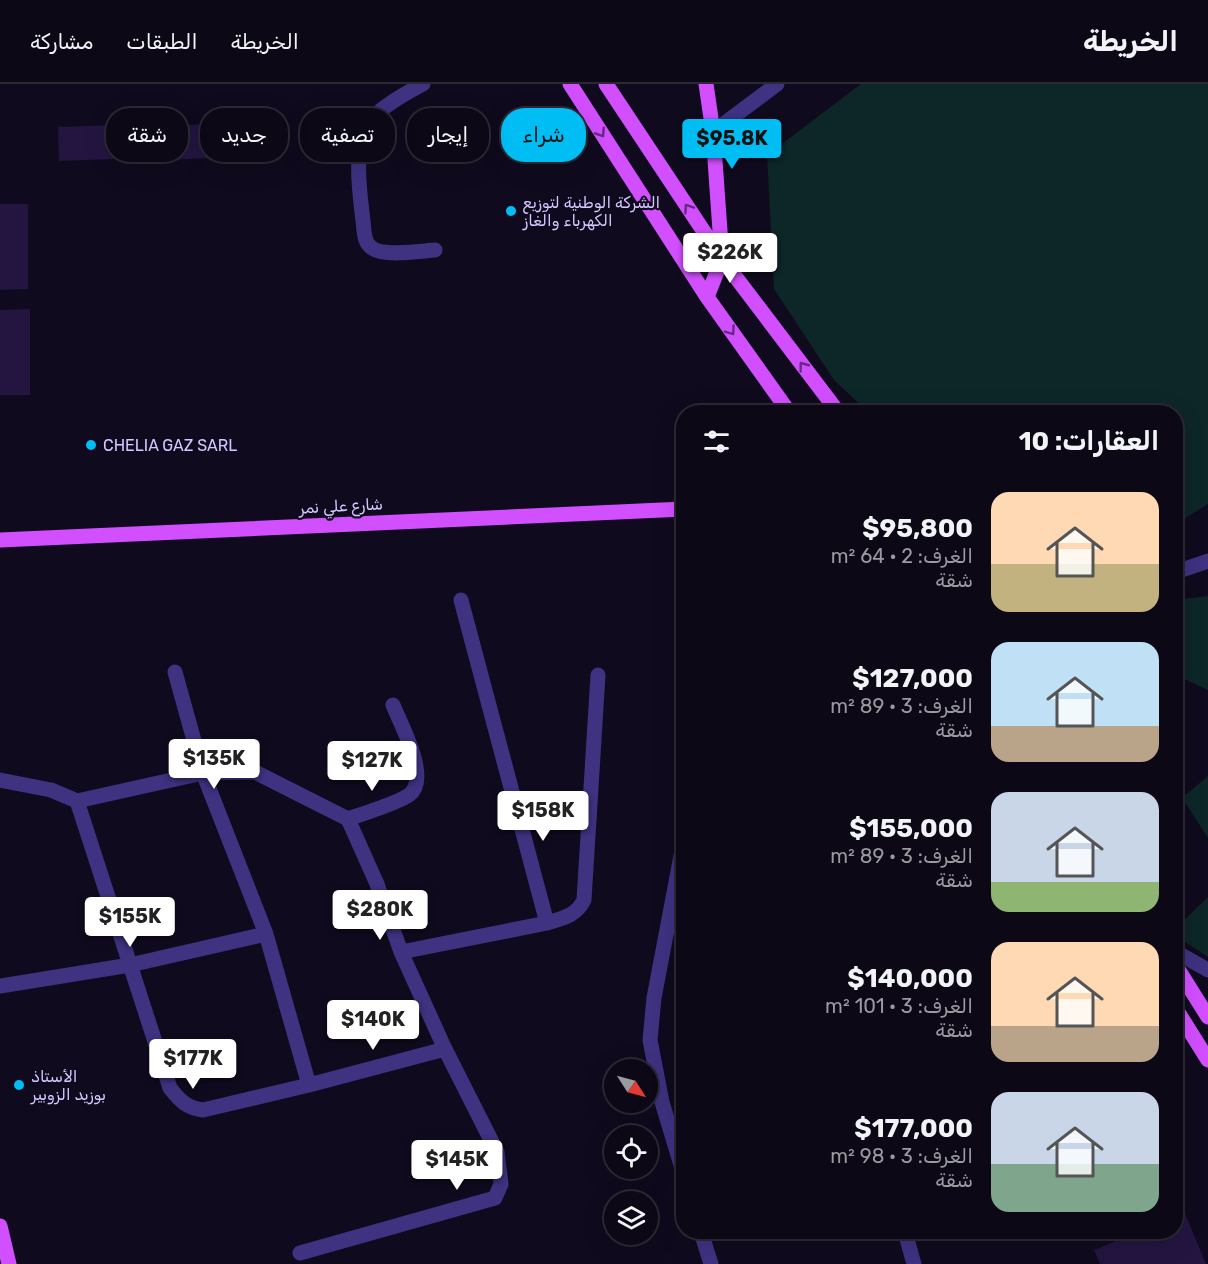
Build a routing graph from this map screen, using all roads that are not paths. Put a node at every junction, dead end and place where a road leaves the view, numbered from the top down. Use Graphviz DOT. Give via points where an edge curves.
graph roads {
  1 [pos="423,84"];
  2 [pos="570,84"];
  3 [pos="606,84"];
  4 [pos="706,84"];
  5 [pos="777,84"];
  6 [pos="713,132"];
  7 [pos="435,250"];
  8 [pos="722,259"];
  9 [pos="707,297"];
  10 [pos="784,405"];
  11 [pos="833,405"];
  12 [pos="676,509"];
  13 [pos="0,540"];
  14 [pos="1208,561"];
  15 [pos="1183,570"];
  16 [pos="461,600"];
  17 [pos="175,672"];
  18 [pos="598,675"];
  19 [pos="393,705"];
  20 [pos="203,773"];
  21 [pos="0,780"];
  22 [pos="77,801"];
  23 [pos="348,819"];
  24 [pos="676,882"];
  25 [pos="547,923"];
  26 [pos="266,934"];
  27 [pos="401,952"];
  28 [pos="1183,955"];
  29 [pos="130,965"];
  30 [pos="1208,970"];
  31 [pos="1183,977"];
  32 [pos="0,986"];
  33 [pos="1208,1017"];
  34 [pos="1183,1020"];
  35 [pos="445,1049"];
  36 [pos="1208,1060"];
  37 [pos="309,1085"];
  38 [pos="676,1148"];
  39 [pos="0,1226"];
  40 [pos="703,1239"];
  41 [pos="907,1239"];
  42 [pos="300,1253"];
  43 [pos="9,1264"];
  44 [pos="711,1264"];
  45 [pos="914,1264"];
  1 -- 7 [label="street" via="378,113 360,141 359,165 364,231 370,247 378,252"];
  2 -- 9 [label="main road, one-way"];
  8 -- 3 [label="main road, one-way"];
  4 -- 6 [label="main road"];
  5 -- 6 [label="street"];
  6 -- 8 [label="main road"];
  8 -- 9 [label="main road"];
  11 -- 8 [label="main road, one-way"];
  9 -- 10 [label="main road, one-way"];
  12 -- 13 [label="main road, شارع علي نمر"];
  14 -- 15 [label="street"];
  16 -- 25 [label="street"];
  17 -- 20 [label="street"];
  18 -- 25 [label="street" via="584,900 573,915"];
  19 -- 23 [label="street" via="412,752 416,787 408,796"];
  20 -- 22 [label="street"];
  20 -- 23 [label="street" via="255,772"];
  20 -- 26 [label="street"];
  21 -- 22 [label="street" via="51,790"];
  22 -- 29 [label="street"];
  23 -- 27 [label="street"];
  24 -- 38 [label="street" via="650,1040"];
  25 -- 27 [label="street"];
  26 -- 29 [label="street"];
  26 -- 37 [label="street"];
  27 -- 35 [label="street"];
  28 -- 30 [label="street"];
  29 -- 32 [label="street"];
  29 -- 37 [label="street" via="170,1088 184,1105 203,1110"];
  31 -- 33 [label="main road"];
  34 -- 36 [label="main road"];
  35 -- 37 [label="street"];
  35 -- 42 [label="street" via="497,1152 501,1184 495,1198"];
  39 -- 43 [label="main road"];
  40 -- 44 [label="street"];
  41 -- 45 [label="street"];
}
